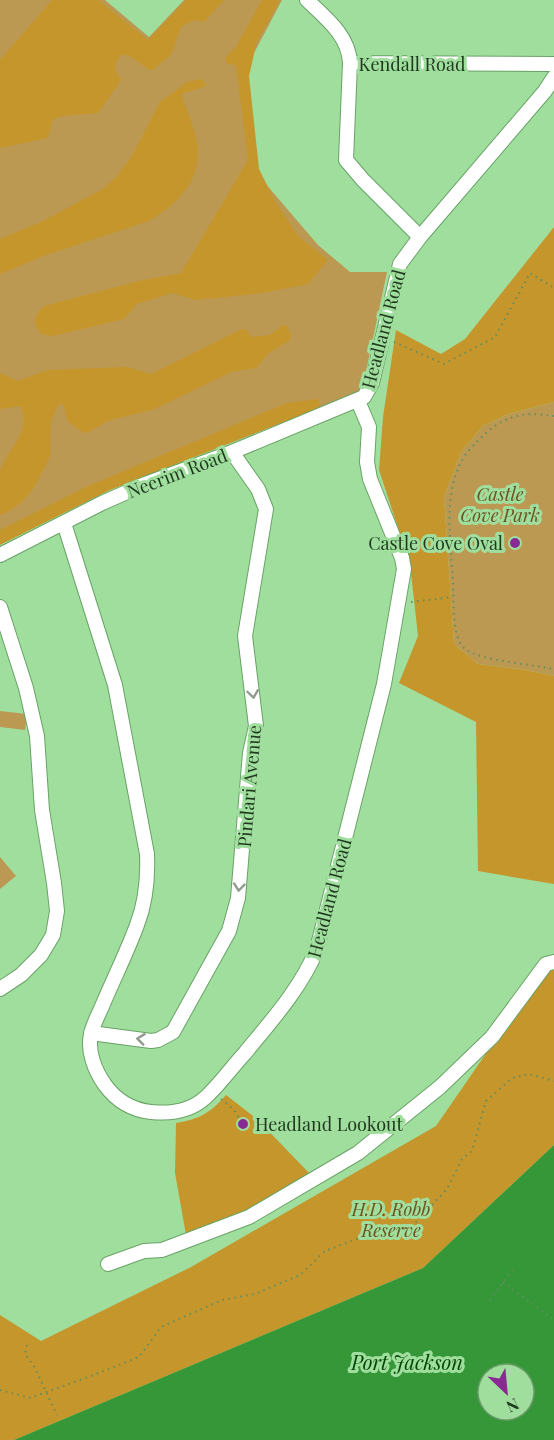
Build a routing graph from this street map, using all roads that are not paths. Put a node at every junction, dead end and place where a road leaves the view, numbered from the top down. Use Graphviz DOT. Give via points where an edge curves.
graph roads {
  1 [pos="307,0"];
  2 [pos="350,63"];
  3 [pos="554,64"];
  4 [pos="554,77"];
  5 [pos="420,237"];
  6 [pos="358,401"];
  7 [pos="232,452"];
  8 [pos="64,523"];
  9 [pos="0,555"];
  10 [pos="0,607"];
  11 [pos="554,962"];
  12 [pos="0,989"];
  13 [pos="91,1033"];
  14 [pos="108,1264"];
  1 -- 2 [label="street, Kendall Road" via="343,38"];
  2 -- 3 [label="street, Kendall Road"];
  2 -- 5 [label="street" via="346,160"];
  4 -- 5 [label="street, Headland Road"];
  5 -- 6 [label="street, Headland Road" via="396,274 372,382 368,393"];
  6 -- 7 [label="street, Neerim Road"];
  6 -- 13 [label="street, Headland Road" via="369,427 368,470 404,569 384,684 317,949 302,981 212,1091 181,1111 149,1112 128,1106 111,1093 92,1056"];
  7 -- 8 [label="street, Neerim Road" via="145,484"];
  7 -- 13 [label="street, Pindari Avenue, one-way" via="258,489 266,508 245,636 256,726 250,753 236,912 173,1032 151,1041"];
  8 -- 9 [label="street, Neerim Road"];
  8 -- 13 [label="street, Headland Road" via="113,676 147,854 145,898 138,923"];
  10 -- 12 [label="street" via="37,736 42,810 57,911 53,935 41,955"];
  11 -- 14 [label="street" via="546,964 492,1037 440,1087 358,1153 249,1217 162,1250 144,1251"];
}
